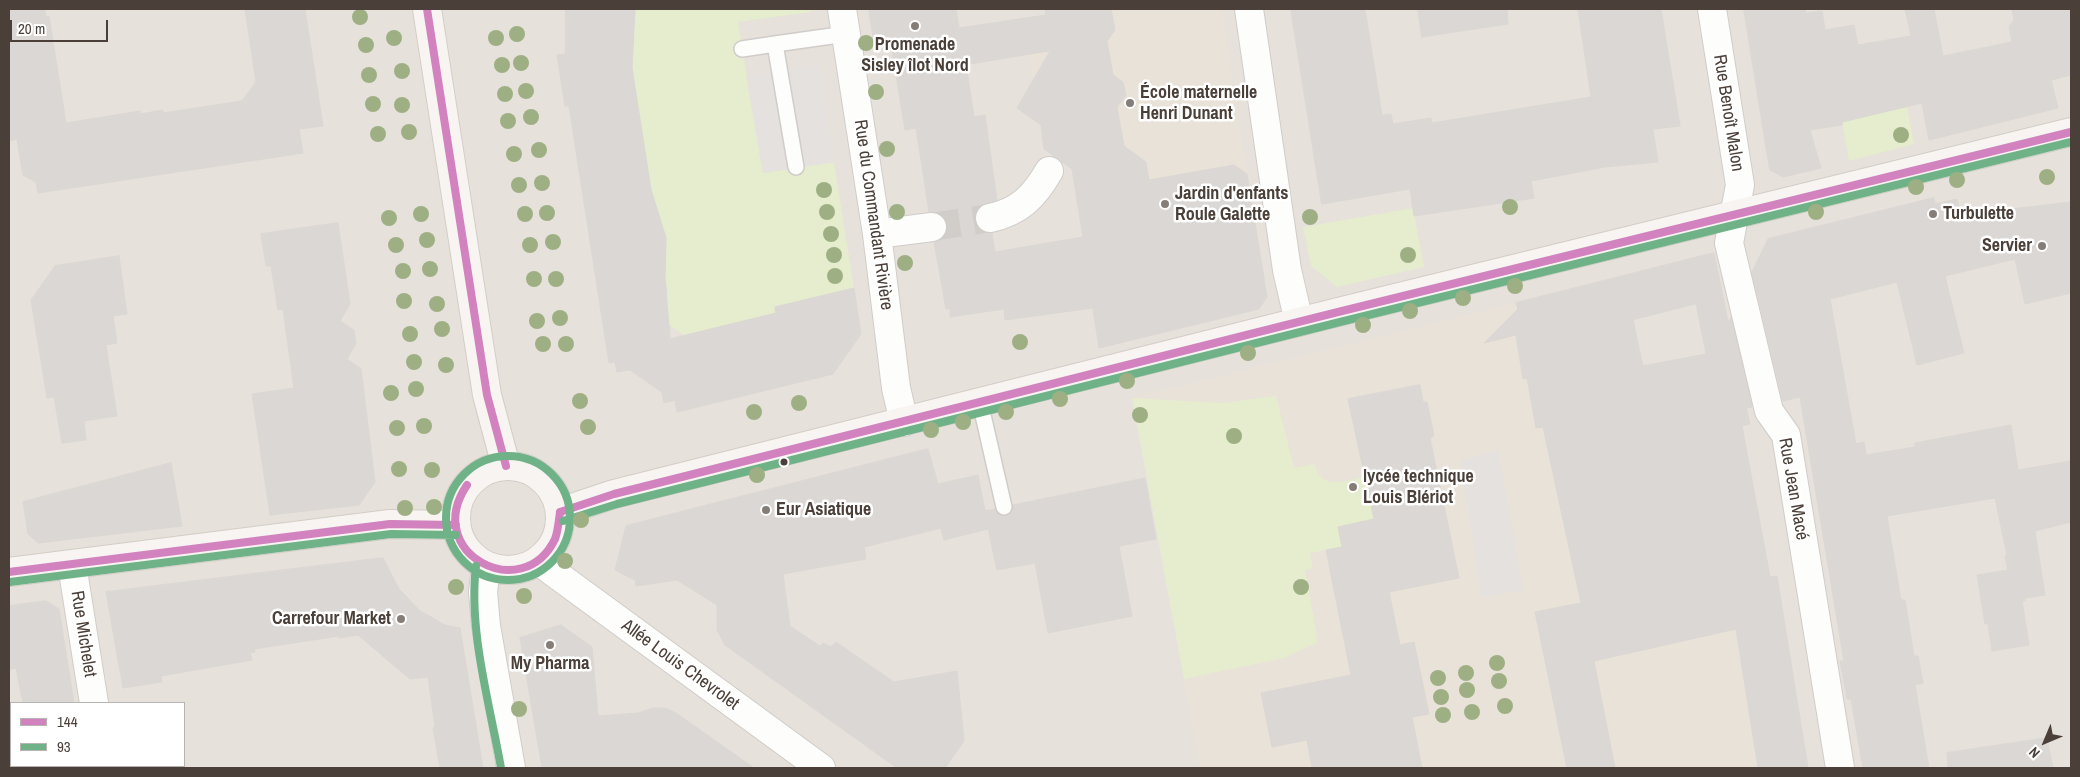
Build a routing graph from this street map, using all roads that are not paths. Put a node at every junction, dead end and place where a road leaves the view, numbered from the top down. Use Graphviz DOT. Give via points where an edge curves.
graph roads {
  1 [pos="426,9"];
  2 [pos="1249,9"];
  3 [pos="1712,9"];
  4 [pos="844,21"];
  5 [pos="776,44"];
  6 [pos="742,49"];
  7 [pos="2071,132"];
  8 [pos="796,167"];
  9 [pos="1049,171"];
  10 [pos="1734,216"];
  11 [pos="990,218"];
  12 [pos="932,227"];
  13 [pos="877,234"];
  14 [pos="1298,322"];
  15 [pos="980,402"];
  16 [pos="904,422"];
  17 [pos="506,466"];
  18 [pos="1004,506"];
  19 [pos="560,512"];
  20 [pos="456,525"];
  21 [pos="538,561"];
  22 [pos="72,565"];
  23 [pos="486,566"];
  24 [pos="9,572"];
  25 [pos="94,702"];
  26 [pos="511,768"];
  27 [pos="821,768"];
  28 [pos="1840,768"];
  1 -- 17 [label="street" via="487,395"];
  2 -- 14 [label="street" via="1287,270"];
  3 -- 10 [label="street, Rue Benoît Malon" via="1740,185"];
  4 -- 5 [label="lane"];
  4 -- 13 [label="street, Rue du Commandant Rivière"];
  5 -- 6 [label="lane"];
  5 -- 8 [label="lane"];
  7 -- 10 [label="street"];
  9 -- 11 [label="street" via="1037,191 1020,208"];
  10 -- 14 [label="street"];
  10 -- 28 [label="street, Rue Jean Macé" via="1729,243 1769,410 1786,435"];
  12 -- 13 [label="street"];
  13 -- 16 [label="street, Rue du Commandant Rivière" via="896,388"];
  14 -- 15 [label="street"];
  15 -- 16 [label="street"];
  15 -- 18 [label="lane"];
  16 -- 19 [label="street" via="598,498"];
  17 -- 19 [label="street" via="526,469 541,478 554,493"];
  17 -- 20 [label="street" via="483,472 465,487 458,501"];
  19 -- 21 [label="street" via="556,540"];
  20 -- 22 [label="street" via="390,524"];
  20 -- 23 [label="street" via="466,550"];
  21 -- 23 [label="street" via="529,567 508,571"];
  21 -- 27 [label="street, Allée Louis Chevrolet"];
  22 -- 24 [label="street"];
  22 -- 25 [label="street, Rue Michelet"];
  23 -- 26 [label="street" via="482,592 486,626"];
}
